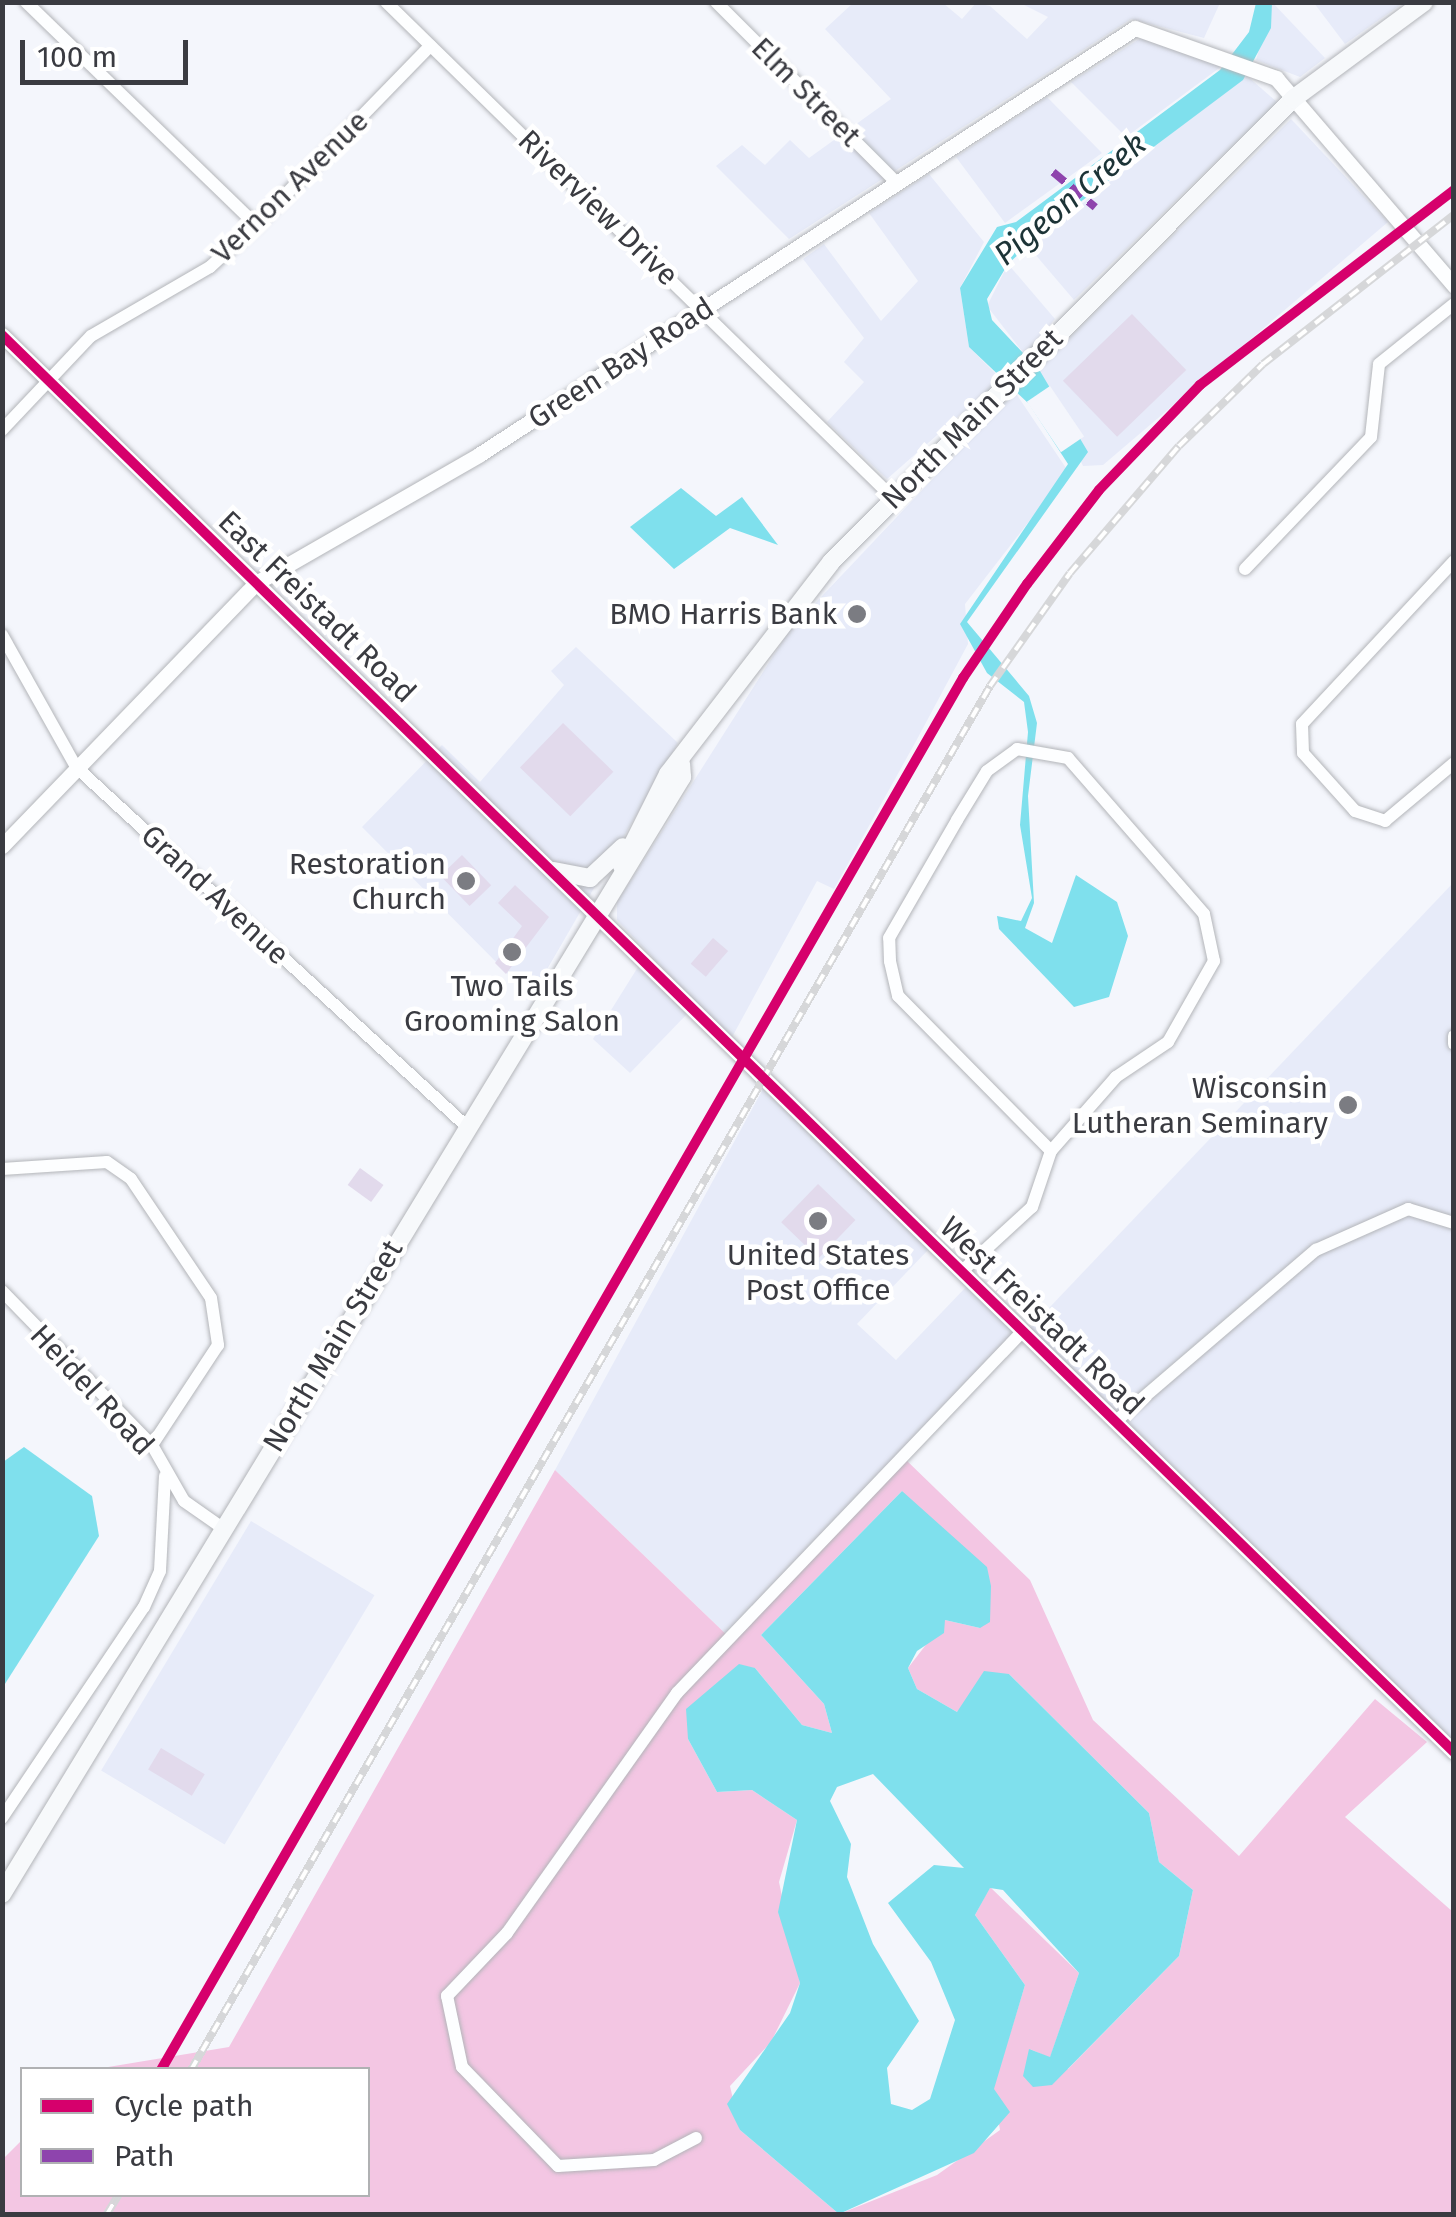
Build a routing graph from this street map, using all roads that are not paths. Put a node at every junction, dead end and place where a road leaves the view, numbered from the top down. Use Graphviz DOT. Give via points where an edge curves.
graph roads {
  1 [pos="26,2"];
  2 [pos="386,2"];
  3 [pos="716,2"];
  4 [pos="1424,2"];
  5 [pos="430,46"];
  6 [pos="1294,99"];
  7 [pos="895,181"];
  8 [pos="256,225"];
  9 [pos="1454,286"];
  10 [pos="1454,304"];
  11 [pos="704,310"];
  12 [pos="2,335"];
  13 [pos="47,378"];
  14 [pos="2,430"];
  15 [pos="893,498"];
  16 [pos="1454,561"];
  17 [pos="1245,569"];
  18 [pos="256,583"];
  19 [pos="2,635"];
  20 [pos="681,764"];
  21 [pos="1454,764"];
  22 [pos="76,766"];
  23 [pos="627,842"];
  24 [pos="2,846"];
  25 [pos="621,868"];
  26 [pos="554,871"];
  27 [pos="596,914"];
  28 [pos="1454,1036"];
  29 [pos="1454,1044"];
  30 [pos="465,1125"];
  31 [pos="1052,1151"];
  32 [pos="2,1169"];
  33 [pos="1454,1223"];
  34 [pos="961,1272"];
  35 [pos="2,1291"];
  36 [pos="1022,1332"];
  37 [pos="1115,1422"];
  38 [pos="152,1446"];
  39 [pos="165,1476"];
  40 [pos="224,1529"];
  41 [pos="1454,1752"];
  42 [pos="2,1818"];
  43 [pos="2,1897"];
  44 [pos="696,2138"];
  1 -- 8 [label="street"];
  2 -- 5 [label="street, Riverview Drive"];
  3 -- 7 [label="street, Elm Street"];
  4 -- 6 [label="main road, North Main Street"];
  5 -- 8 [label="street, Vernon Avenue"];
  5 -- 11 [label="street, Riverview Drive"];
  6 -- 7 [label="street, Green Bay Road" via="1253,66 1135,28"];
  6 -- 9 [label="street, Green Bay Road"];
  6 -- 15 [label="main road, North Main Street"];
  7 -- 11 [label="street, Green Bay Road"];
  8 -- 13 [label="street, Vernon Avenue" via="210,267 91,336"];
  10 -- 17 [label="street" via="1379,364 1370,437"];
  11 -- 15 [label="street, Riverview Drive"];
  11 -- 18 [label="street, Green Bay Road"];
  12 -- 13 [label="street, East Freistadt Road"];
  13 -- 14 [label="street, Vernon Avenue"];
  13 -- 18 [label="street, East Freistadt Road"];
  15 -- 20 [label="main road, North Main Street" via="782,616"];
  16 -- 21 [label="street" via="1302,724 1303,753 1331,786 1356,810 1385,820"];
  18 -- 22 [label="street, Green Bay Road"];
  18 -- 26 [label="street, East Freistadt Road"];
  19 -- 22 [label="street, Grand Avenue"];
  20 -- 23 [label="main road, North Main Street"];
  20 -- 25 [label="main road, North Main Street"];
  22 -- 24 [label="street, Green Bay Road"];
  22 -- 30 [label="street, Grand Avenue"];
  23 -- 25 [label="main road, North Main Street"];
  23 -- 26 [label="main road" via="590,878"];
  25 -- 27 [label="main road, North Main Street"];
  26 -- 27 [label="street, East Freistadt Road"];
  27 -- 30 [label="main road, North Main Street"];
  27 -- 34 [label="street, West Freistadt Road"];
  28 -- 29 [label="street"];
  30 -- 40 [label="main road, North Main Street"];
  31 -- 31 [label="street" via="898,996 890,961 894,928 987,770 1024,749 1068,758 1211,931 1214,961 1185,1022 1086,1106"];
  31 -- 34 [label="street" via="1032,1206"];
  32 -- 38 [label="street" via="108,1162 131,1178 211,1298 222,1321 218,1345"];
  33 -- 37 [label="street" via="1408,1209 1294,1264"];
  34 -- 36 [label="street, West Freistadt Road"];
  35 -- 38 [label="street, Heidel Road"];
  36 -- 37 [label="street, West Freistadt Road"];
  36 -- 44 [label="street" via="677,1693 508,1933 446,1996 462,2067 558,2166 654,2160"];
  37 -- 41 [label="street, West Freistadt Road"];
  38 -- 39 [label="street, Heidel Road"];
  39 -- 40 [label="street, Heidel Road"];
  39 -- 42 [label="street" via="160,1571 144,1607"];
  40 -- 43 [label="main road, North Main Street"];
}
